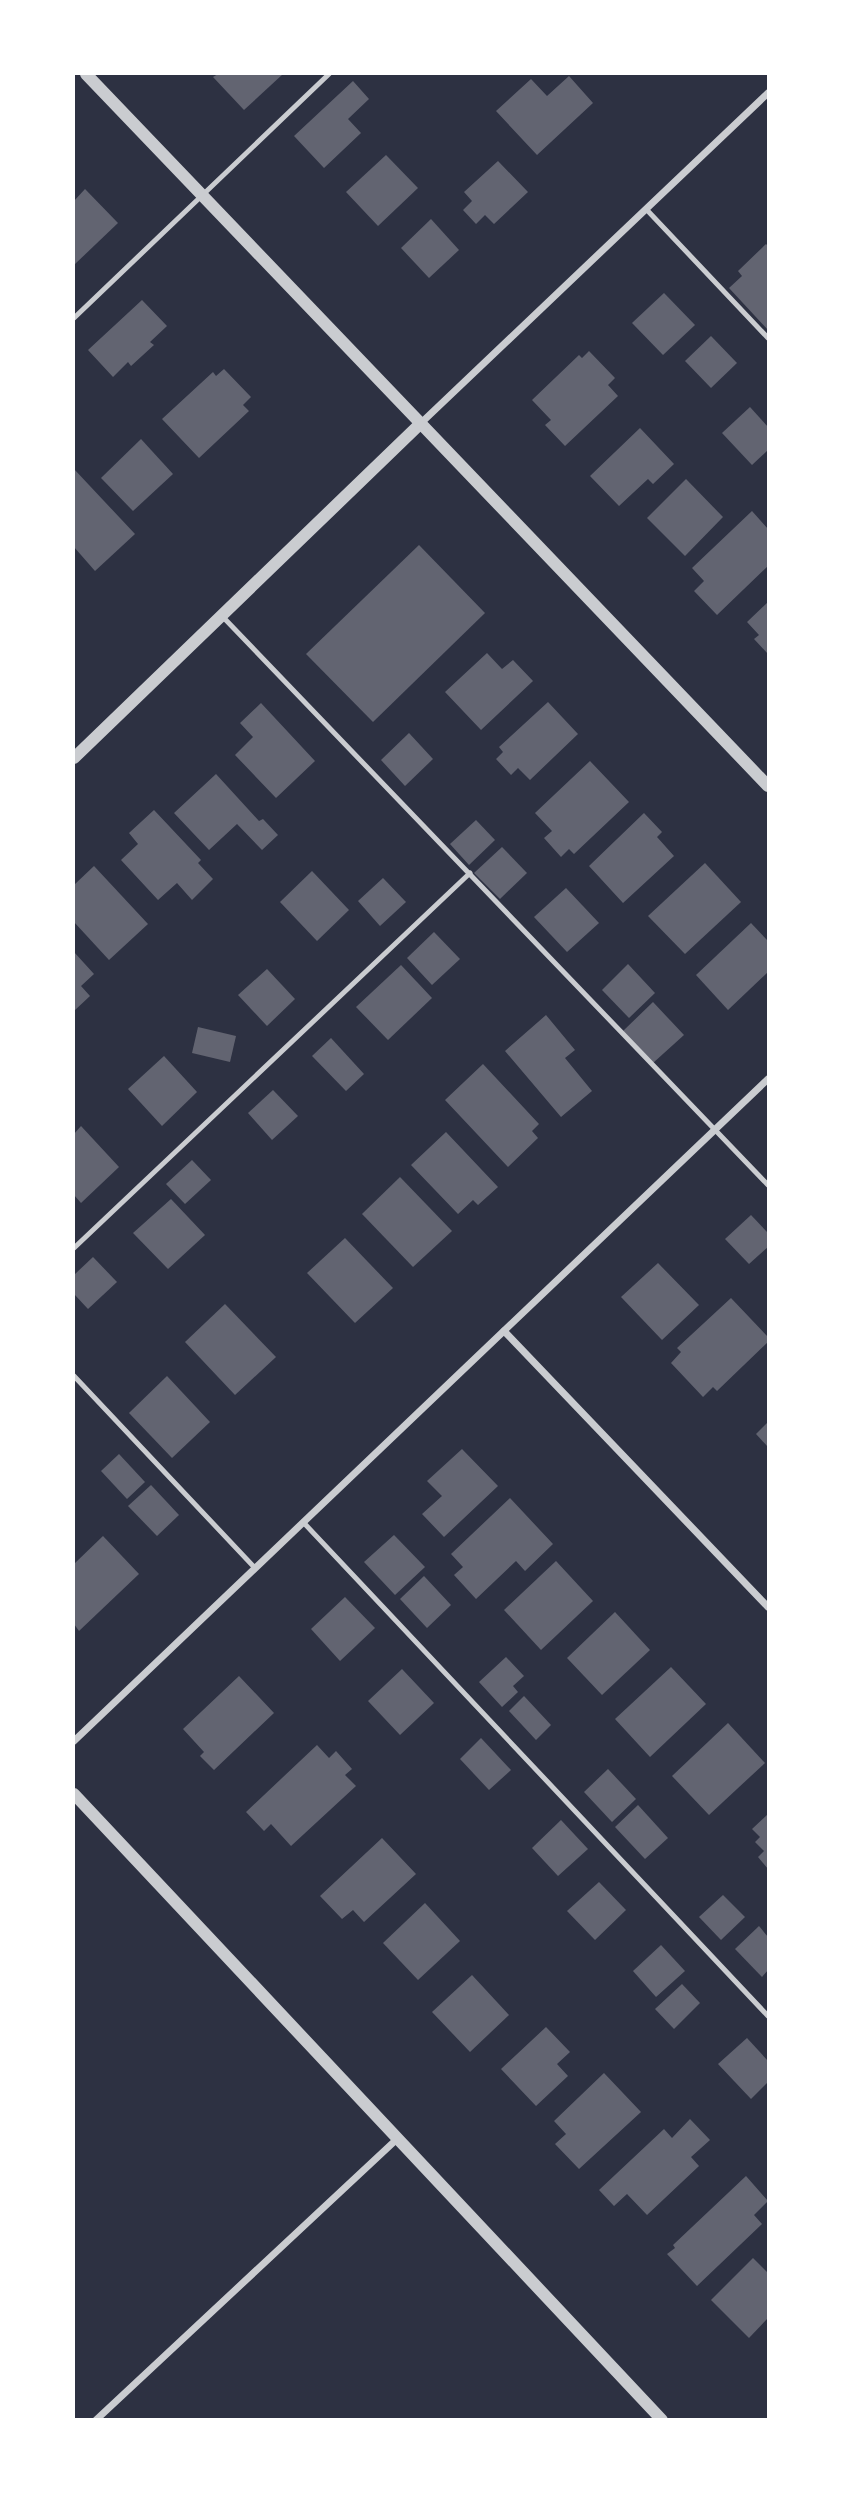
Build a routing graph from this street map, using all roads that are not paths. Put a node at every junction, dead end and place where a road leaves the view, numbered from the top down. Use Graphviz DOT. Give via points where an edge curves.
graph roads {
  1 [pos="86,74"];
  2 [pos="330,74"];
  3 [pos="768,93"];
  4 [pos="202,195"];
  5 [pos="646,209"];
  6 [pos="74,318"];
  7 [pos="768,338"];
  8 [pos="420,424"];
  9 [pos="222,616"];
  10 [pos="74,758"];
  11 [pos="768,786"];
  12 [pos="470,873"];
  13 [pos="768,1079"];
  14 [pos="716,1129"];
  15 [pos="768,1185"];
  16 [pos="74,1248"];
  17 [pos="504,1331"];
  18 [pos="74,1377"];
  19 [pos="303,1522"];
  20 [pos="255,1568"];
  21 [pos="768,1607"];
  22 [pos="74,1741"];
  23 [pos="74,1794"];
  24 [pos="768,2016"];
  25 [pos="397,2139"];
  26 [pos="96,2420"];
  27 [pos="662,2420"];
  1 -- 4 [label="street"];
  2 -- 4 [label="lane"];
  3 -- 5 [label="street"];
  4 -- 6 [label="lane"];
  4 -- 8 [label="street"];
  5 -- 7 [label="lane"];
  5 -- 8 [label="street"];
  8 -- 9 [label="street"];
  8 -- 11 [label="street"];
  9 -- 10 [label="street"];
  9 -- 12 [label="lane"];
  12 -- 14 [label="lane"];
  12 -- 16 [label="lane"];
  13 -- 14 [label="street"];
  14 -- 15 [label="lane"];
  14 -- 17 [label="street"];
  17 -- 19 [label="street"];
  17 -- 21 [label="street"];
  18 -- 20 [label="lane"];
  19 -- 20 [label="street"];
  19 -- 24 [label="lane"];
  20 -- 22 [label="street"];
  23 -- 25 [label="street"];
  25 -- 26 [label="street"];
  25 -- 27 [label="street"];
}
